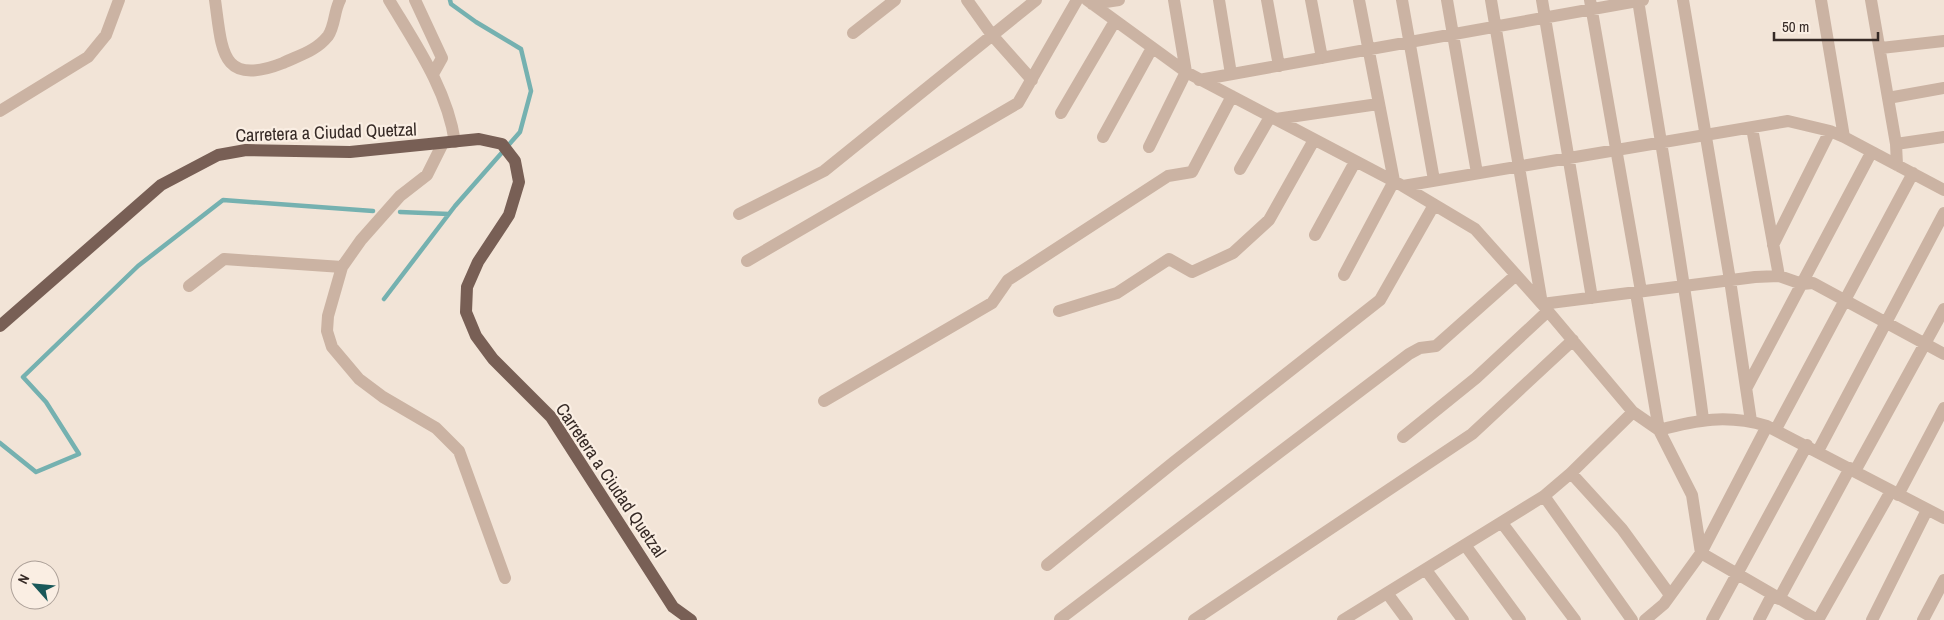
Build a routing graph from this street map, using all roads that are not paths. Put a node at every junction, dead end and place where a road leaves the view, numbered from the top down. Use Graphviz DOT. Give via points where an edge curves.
graph roads {
  1 [pos="119,0"];
  2 [pos="215,0"];
  3 [pos="340,0"];
  4 [pos="389,0"];
  5 [pos="415,0"];
  6 [pos="895,0"];
  7 [pos="967,0"];
  8 [pos="1036,0"];
  9 [pos="1077,0"];
  10 [pos="1119,0"];
  11 [pos="1174,0"];
  12 [pos="1219,0"];
  13 [pos="1268,0"];
  14 [pos="1311,0"];
  15 [pos="1359,0"];
  16 [pos="1402,0"];
  17 [pos="1447,0"];
  18 [pos="1491,0"];
  19 [pos="1542,0"];
  20 [pos="1640,0"];
  21 [pos="1683,0"];
  22 [pos="1822,0"];
  23 [pos="1871,0"];
  24 [pos="1090,2"];
  25 [pos="1591,5"];
  26 [pos="1545,18"];
  27 [pos="1115,21"];
  28 [pos="1496,26"];
  29 [pos="853,33"];
  30 [pos="1453,34"];
  31 [pos="992,35"];
  32 [pos="1944,41"];
  33 [pos="1409,42"];
  34 [pos="1152,48"];
  35 [pos="1881,48"];
  36 [pos="1368,49"];
  37 [pos="1322,58"];
  38 [pos="1279,66"];
  39 [pos="1186,72"];
  40 [pos="433,74"];
  41 [pos="1231,74"];
  42 [pos="1032,80"];
  43 [pos="1199,80"];
  44 [pos="1944,88"];
  45 [pos="1232,96"];
  46 [pos="1888,98"];
  47 [pos="1378,104"];
  48 [pos="0,111"];
  49 [pos="1061,113"];
  50 [pos="1273,118"];
  51 [pos="1752,128"];
  52 [pos="1830,131"];
  53 [pos="1706,136"];
  54 [pos="1103,137"];
  55 [pos="1844,137"];
  56 [pos="1944,137"];
  57 [pos="1314,140"];
  58 [pos="449,143"];
  59 [pos="1660,144"];
  60 [pos="1896,144"];
  61 [pos="1149,147"];
  62 [pos="1616,150"];
  63 [pos="1872,153"];
  64 [pos="1568,158"];
  65 [pos="1355,162"];
  66 [pos="1897,165"];
  67 [pos="1519,166"];
  68 [pos="1240,169"];
  69 [pos="1913,173"];
  70 [pos="1476,174"];
  71 [pos="1434,180"];
  72 [pos="1398,183"];
  73 [pos="1944,190"];
  74 [pos="1434,205"];
  75 [pos="1944,213"];
  76 [pos="739,214"];
  77 [pos="1315,235"];
  78 [pos="1773,245"];
  79 [pos="747,261"];
  80 [pos="342,267"];
  81 [pos="1344,275"];
  82 [pos="1516,275"];
  83 [pos="1779,276"];
  84 [pos="1730,280"];
  85 [pos="1802,284"];
  86 [pos="189,286"];
  87 [pos="1686,286"];
  88 [pos="1638,292"];
  89 [pos="1592,298"];
  90 [pos="1845,300"];
  91 [pos="1545,307"];
  92 [pos="1944,309"];
  93 [pos="1059,311"];
  94 [pos="1886,322"];
  95 [pos="0,326"];
  96 [pos="1573,340"];
  97 [pos="1925,343"];
  98 [pos="1944,354"];
  99 [pos="1747,387"];
  100 [pos="824,401"];
  101 [pos="1944,408"];
  102 [pos="1633,412"];
  103 [pos="1703,419"];
  104 [pos="1751,421"];
  105 [pos="1772,428"];
  106 [pos="1659,430"];
  107 [pos="1403,437"];
  108 [pos="1813,448"];
  109 [pos="1852,469"];
  110 [pos="1571,474"];
  111 [pos="1895,493"];
  112 [pos="1544,496"];
  113 [pos="1939,512"];
  114 [pos="1502,523"];
  115 [pos="1464,545"];
  116 [pos="1701,553"];
  117 [pos="1047,565"];
  118 [pos="1426,570"];
  119 [pos="1738,576"];
  120 [pos="504,578"];
  121 [pos="1944,580"];
  122 [pos="1387,593"];
  123 [pos="1670,595"];
  124 [pos="1776,597"];
  125 [pos="1060,618"];
  126 [pos="1349,619"];
  127 [pos="691,620"];
  128 [pos="1194,620"];
  129 [pos="1407,620"];
  130 [pos="1463,620"];
  131 [pos="1520,620"];
  132 [pos="1575,620"];
  133 [pos="1632,620"];
  134 [pos="1645,620"];
  135 [pos="1712,620"];
  136 [pos="1759,620"];
  137 [pos="1817,620"];
  138 [pos="1872,620"];
  139 [pos="1923,620"];
  1 -- 48 [label="street" via="106,35 88,57"];
  2 -- 3 [label="street" via="221,46 230,64 245,72 266,70 316,49 329,34"];
  4 -- 40 [label="street"];
  5 -- 40 [label="street" via="442,58"];
  6 -- 29 [label="street"];
  7 -- 31 [label="street"];
  8 -- 31 [label="street"];
  9 -- 42 [label="street"];
  10 -- 24 [label="street"];
  11 -- 39 [label="street"];
  12 -- 41 [label="street"];
  13 -- 38 [label="street"];
  14 -- 37 [label="street"];
  15 -- 36 [label="street"];
  16 -- 33 [label="street"];
  17 -- 30 [label="street"];
  18 -- 28 [label="street"];
  19 -- 26 [label="street"];
  20 -- 25 [label="street"];
  20 -- 59 [label="street"];
  21 -- 53 [label="street"];
  22 -- 55 [label="street"];
  23 -- 35 [label="street"];
  24 -- 27 [label="street"];
  25 -- 26 [label="street"];
  25 -- 62 [label="street"];
  26 -- 28 [label="street"];
  26 -- 64 [label="street"];
  27 -- 34 [label="street"];
  27 -- 49 [label="street"];
  28 -- 30 [label="street"];
  28 -- 67 [label="street"];
  30 -- 33 [label="street"];
  30 -- 70 [label="street"];
  31 -- 42 [label="street"];
  31 -- 76 [label="street" via="824,171"];
  32 -- 35 [label="street"];
  33 -- 36 [label="street"];
  33 -- 71 [label="street"];
  34 -- 39 [label="street"];
  34 -- 54 [label="street"];
  35 -- 46 [label="street"];
  36 -- 37 [label="street"];
  36 -- 47 [label="street"];
  37 -- 38 [label="street"];
  38 -- 41 [label="street"];
  39 -- 43 [label="street"];
  39 -- 61 [label="street"];
  40 -- 58 [label="street" via="449,113"];
  41 -- 43 [label="street"];
  42 -- 79 [label="street" via="1018,103"];
  43 -- 45 [label="street"];
  44 -- 46 [label="street"];
  45 -- 50 [label="street"];
  45 -- 100 [label="street" via="1192,172 1168,176 1008,280 992,303"];
  46 -- 60 [label="street"];
  47 -- 50 [label="street"];
  47 -- 72 [label="street"];
  50 -- 57 [label="street"];
  50 -- 68 [label="street"];
  51 -- 52 [label="street" via="1788,121"];
  51 -- 53 [label="street"];
  51 -- 78 [label="street"];
  52 -- 55 [label="street"];
  52 -- 78 [label="street"];
  53 -- 59 [label="street"];
  53 -- 84 [label="street"];
  55 -- 63 [label="street"];
  56 -- 60 [label="street"];
  57 -- 65 [label="street"];
  57 -- 93 [label="street" via="1269,220 1233,253 1192,272 1169,260 1117,293"];
  58 -- 80 [label="street" via="427,175 400,196"];
  58 -- 95 [label="main road, Carretera a Ciudad Quetzal" via="350,152 246,150 218,155 161,185"];
  58 -- 127 [label="main road, Carretera a Ciudad Quetzal" via="486,139 502,144 515,161 519,173 509,214 478,262 467,287 466,312 476,336 492,359 551,417 673,607"];
  59 -- 62 [label="street"];
  59 -- 87 [label="street"];
  60 -- 66 [label="street"];
  62 -- 64 [label="street"];
  62 -- 88 [label="street"];
  63 -- 66 [label="street"];
  63 -- 85 [label="street"];
  64 -- 67 [label="street"];
  64 -- 89 [label="street"];
  65 -- 72 [label="street"];
  65 -- 77 [label="street"];
  66 -- 69 [label="street"];
  67 -- 70 [label="street"];
  67 -- 91 [label="street"];
  69 -- 73 [label="street"];
  69 -- 90 [label="street"];
  70 -- 71 [label="street"];
  71 -- 72 [label="street"];
  72 -- 74 [label="street"];
  72 -- 81 [label="street"];
  74 -- 82 [label="street" via="1475,229"];
  74 -- 117 [label="street" via="1380,300"];
  75 -- 94 [label="street"];
  78 -- 83 [label="street"];
  80 -- 86 [label="street" via="224,259"];
  80 -- 120 [label="street" via="328,316 332,347 359,379 436,428 458,451"];
  82 -- 91 [label="street"];
  82 -- 125 [label="street" via="1436,346 1420,348 1409,354"];
  83 -- 84 [label="street"];
  83 -- 85 [label="street"];
  84 -- 87 [label="street"];
  84 -- 99 [label="street"];
  85 -- 90 [label="street" via="1813,282"];
  85 -- 99 [label="street"];
  87 -- 88 [label="street"];
  87 -- 103 [label="street"];
  88 -- 89 [label="street"];
  88 -- 106 [label="street"];
  89 -- 91 [label="street"];
  90 -- 94 [label="street"];
  90 -- 105 [label="street"];
  91 -- 96 [label="street"];
  91 -- 107 [label="street" via="1476,378"];
  92 -- 97 [label="street"];
  94 -- 97 [label="street"];
  94 -- 108 [label="street"];
  96 -- 102 [label="street"];
  96 -- 128 [label="street" via="1472,434"];
  97 -- 98 [label="street"];
  97 -- 109 [label="street"];
  99 -- 104 [label="street"];
  101 -- 111 [label="street"];
  102 -- 106 [label="street"];
  102 -- 110 [label="street"];
  103 -- 104 [label="street"];
  103 -- 106 [label="street"];
  104 -- 105 [label="street"];
  105 -- 108 [label="street"];
  105 -- 116 [label="street"];
  106 -- 116 [label="street" via="1692,495"];
  108 -- 109 [label="street"];
  108 -- 119 [label="street"];
  109 -- 111 [label="street"];
  109 -- 124 [label="street"];
  110 -- 112 [label="street"];
  110 -- 123 [label="street" via="1622,529"];
  111 -- 113 [label="street"];
  111 -- 137 [label="street"];
  112 -- 114 [label="street"];
  112 -- 133 [label="street"];
  113 -- 138 [label="street"];
  114 -- 115 [label="street"];
  114 -- 132 [label="street"];
  115 -- 118 [label="street"];
  115 -- 131 [label="street"];
  116 -- 119 [label="street"];
  116 -- 123 [label="street"];
  118 -- 122 [label="street"];
  118 -- 130 [label="street"];
  119 -- 124 [label="street"];
  119 -- 135 [label="street"];
  121 -- 139 [label="street"];
  122 -- 126 [label="street"];
  122 -- 129 [label="street"];
  123 -- 134 [label="street"];
  124 -- 136 [label="street"];
  124 -- 137 [label="street"];
}
